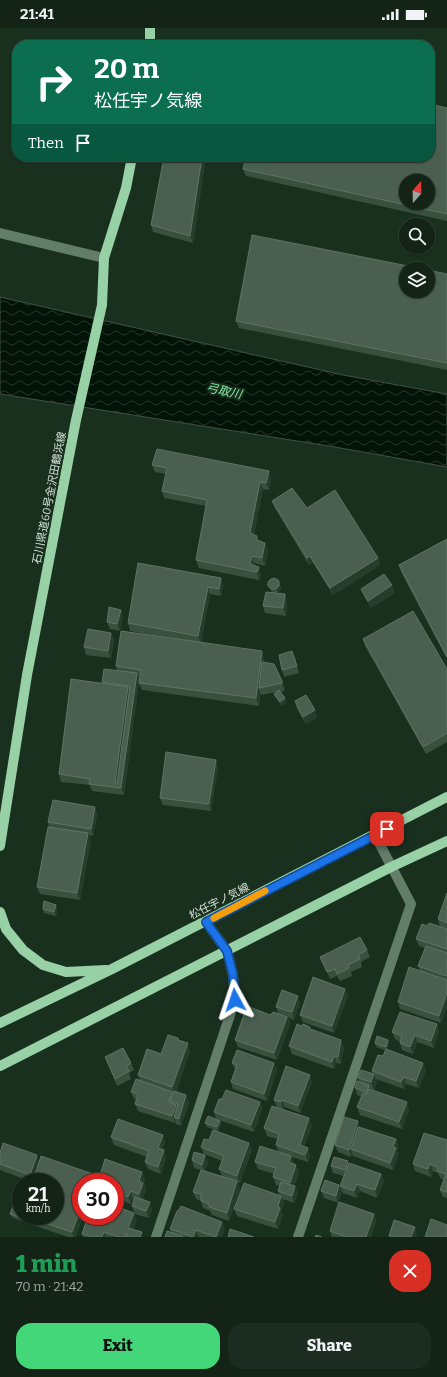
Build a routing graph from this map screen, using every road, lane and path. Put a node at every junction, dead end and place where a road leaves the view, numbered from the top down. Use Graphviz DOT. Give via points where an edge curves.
graph roads {
  1 [pos="150,28"];
  2 [pos="150,40"];
  3 [pos="131,162"];
  4 [pos="0,233"];
  5 [pos="104,258"];
  6 [pos="447,797"];
  7 [pos="375,835"];
  8 [pos="447,841"];
  9 [pos="0,846"];
  10 [pos="392,867"];
  11 [pos="0,912"];
  12 [pos="206,922"];
  13 [pos="227,951"];
  14 [pos="110,970"];
  15 [pos="0,1023"];
  16 [pos="0,1066"];
  17 [pos="156,1237"];
  18 [pos="298,1237"];
  1 -- 2 [label="main road"];
  3 -- 5 [label="main road, 石川県道60号金沢田鶴浜線" via="126,188"];
  4 -- 5 [label="street"];
  5 -- 9 [label="main road, 石川県道60号金沢田鶴浜線" via="102,305 76,420 27,675"];
  6 -- 7 [label="main road, 松任宇ノ気線"];
  7 -- 10 [label="street"];
  7 -- 12 [label="main road, 松任宇ノ気線"];
  8 -- 10 [label="main road"];
  10 -- 13 [label="main road"];
  10 -- 18 [label="street" via="411,904"];
  11 -- 14 [label="main road" via="6,929 23,950 44,964 66,972"];
  12 -- 13 [label="street"];
  12 -- 14 [label="main road, 松任宇ノ気線"];
  13 -- 16 [label="main road"];
  13 -- 17 [label="street" via="233,975 235,1000"];
  14 -- 15 [label="main road, 松任宇ノ気線"];
}
